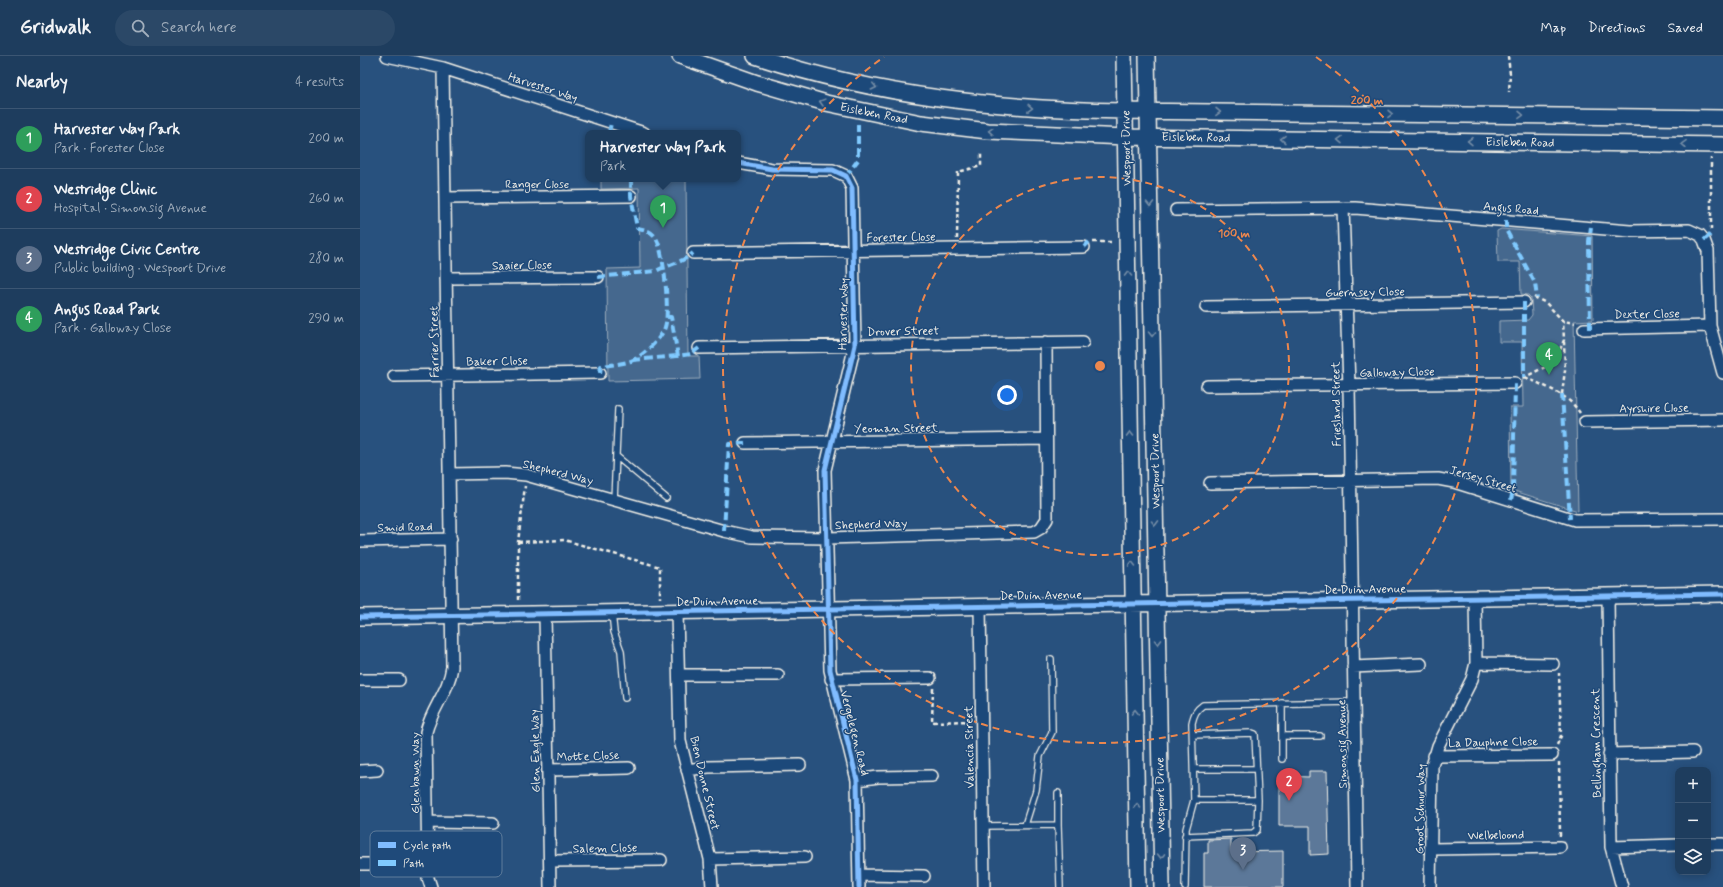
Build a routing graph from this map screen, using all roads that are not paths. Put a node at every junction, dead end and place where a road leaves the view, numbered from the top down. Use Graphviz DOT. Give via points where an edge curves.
graph roads {
  1 [pos="387,56"];
  2 [pos="680,56"];
  3 [pos="755,56"];
  4 [pos="1124,56"];
  5 [pos="1147,56"];
  6 [pos="443,68"];
  7 [pos="1125,112"];
  8 [pos="1148,112"];
  9 [pos="1723,118"];
  10 [pos="635,130"];
  11 [pos="1126,137"];
  12 [pos="1149,137"];
  13 [pos="1723,145"];
  14 [pos="741,164"];
  15 [pos="630,196"];
  16 [pos="444,198"];
  17 [pos="1343,208"];
  18 [pos="1176,210"];
  19 [pos="1086,245"];
  20 [pos="854,251"];
  21 [pos="694,253"];
  22 [pos="598,277"];
  23 [pos="446,278"];
  24 [pos="1524,302"];
  25 [pos="1347,306"];
  26 [pos="1206,307"];
  27 [pos="1710,326"];
  28 [pos="1584,329"];
  29 [pos="1046,342"];
  30 [pos="1083,342"];
  31 [pos="855,345"];
  32 [pos="699,348"];
  33 [pos="1720,353"];
  34 [pos="600,373"];
  35 [pos="1723,374"];
  36 [pos="448,375"];
  37 [pos="394,376"];
  38 [pos="1520,380"];
  39 [pos="1206,386"];
  40 [pos="1349,386"];
  41 [pos="618,409"];
  42 [pos="1723,420"];
  43 [pos="1586,422"];
  44 [pos="1046,438"];
  45 [pos="831,442"];
  46 [pos="745,443"];
  47 [pos="616,456"];
  48 [pos="449,474"];
  49 [pos="1350,482"];
  50 [pos="1210,483"];
  51 [pos="666,498"];
  52 [pos="614,500"];
  53 [pos="1723,519"];
  54 [pos="828,538"];
  55 [pos="450,539"];
  56 [pos="360,541"];
  57 [pos="1723,594"];
  58 [pos="1608,596"];
  59 [pos="1475,598"];
  60 [pos="1352,600"];
  61 [pos="1133,603"];
  62 [pos="1157,603"];
  63 [pos="980,606"];
  64 [pos="829,609"];
  65 [pos="677,612"];
  66 [pos="612,613"];
  67 [pos="545,614"];
  68 [pos="451,616"];
  69 [pos="360,617"];
  70 [pos="1051,659"];
  71 [pos="1476,663"];
  72 [pos="1421,664"];
  73 [pos="1553,664"];
  74 [pos="1353,667"];
  75 [pos="679,675"];
  76 [pos="778,675"];
  77 [pos="930,678"];
  78 [pos="831,679"];
  79 [pos="360,680"];
  80 [pos="399,680"];
  81 [pos="625,698"];
  82 [pos="1354,702"];
  83 [pos="1282,703"];
  84 [pos="1193,735"];
  85 [pos="1282,736"];
  86 [pos="1320,736"];
  87 [pos="1693,752"];
  88 [pos="1609,754"];
  89 [pos="1552,755"];
  90 [pos="1434,756"];
  91 [pos="1282,759"];
  92 [pos="800,765"];
  93 [pos="629,768"];
  94 [pos="1194,769"];
  95 [pos="1258,769"];
  96 [pos="377,770"];
  97 [pos="548,770"];
  98 [pos="687,770"];
  99 [pos="360,771"];
  100 [pos="932,776"];
  101 [pos="857,780"];
  102 [pos="1058,793"];
  103 [pos="1194,800"];
  104 [pos="1258,800"];
  105 [pos="428,822"];
  106 [pos="493,824"];
  107 [pos="1026,825"];
  108 [pos="1058,825"];
  109 [pos="983,826"];
  110 [pos="428,831"];
  111 [pos="1185,836"];
  112 [pos="1711,844"];
  113 [pos="1723,844"];
  114 [pos="1675,845"];
  115 [pos="1560,847"];
  116 [pos="1611,847"];
  117 [pos="1432,849"];
  118 [pos="805,857"];
  119 [pos="710,859"];
  120 [pos="661,860"];
  121 [pos="550,861"];
  122 [pos="859,875"];
  123 [pos="924,876"];
  124 [pos="428,877"];
  125 [pos="431,887"];
  126 [pos="550,887"];
  127 [pos="712,887"];
  128 [pos="859,887"];
  129 [pos="984,887"];
  130 [pos="1060,887"];
  131 [pos="1138,887"];
  132 [pos="1162,887"];
  133 [pos="1185,887"];
  134 [pos="1357,887"];
  135 [pos="1430,887"];
  136 [pos="1622,887"];
  1 -- 6 [label="street, Harvester Way"];
  11 -- 2 [label="main road, Eisleben Road, one-way" via="988,131 921,123 854,110 784,92"];
  3 -- 7 [label="main road, Eisleben Road, one-way" via="849,82 949,100 1026,108"];
  4 -- 7 [label="main road, Wespoort Drive"];
  5 -- 8 [label="main road, Wespoort Drive"];
  6 -- 10 [label="street, Harvester Way"];
  6 -- 16 [label="street, Farrier Street"];
  7 -- 8 [label="main road, Eisleben Road"];
  7 -- 11 [label="main road, Wespoort Drive"];
  8 -- 9 [label="main road, Eisleben Road, one-way"];
  8 -- 12 [label="main road, Wespoort Drive"];
  11 -- 12 [label="main road, Eisleben Road"];
  61 -- 11 [label="main road, Wespoort Drive, one-way"];
  13 -- 12 [label="main road, Eisleben Road, one-way"];
  12 -- 62 [label="main road, Wespoort Drive, one-way"];
  14 -- 20 [label="street, Harvester Way" via="772,169 833,170 846,176 852,188"];
  15 -- 16 [label="street, Ranger Close"];
  16 -- 23 [label="street, Farrier Street"];
  17 -- 18 [label="street, Angus Road"];
  17 -- 25 [label="street, Friesland Street"];
  17 -- 27 [label="street, Angus Road" via="1630,231 1689,230 1704,240 1708,251"];
  19 -- 20 [label="street, Forester Close"];
  20 -- 21 [label="street, Forester Close"];
  20 -- 31 [label="street, Harvester Way"];
  22 -- 23 [label="street, Saaier Close"];
  23 -- 36 [label="street, Farrier Street"];
  24 -- 25 [label="street, Guernsey Close"];
  25 -- 26 [label="street, Guernsey Close"];
  25 -- 40 [label="street, Friesland Street"];
  27 -- 28 [label="street, Dexter Close"];
  27 -- 33 [label="street, Angus Road"];
  29 -- 30 [label="street, Drover Street"];
  29 -- 31 [label="street, Drover Street"];
  29 -- 44 [label="street, Shepherd Way"];
  31 -- 32 [label="street, Drover Street"];
  31 -- 45 [label="street, Harvester Way"];
  33 -- 35 [label="street, Angus Road"];
  34 -- 36 [label="street, Baker Close"];
  36 -- 37 [label="street, Baker Close"];
  36 -- 48 [label="street, Farrier Street"];
  38 -- 40 [label="street, Galloway Close"];
  39 -- 40 [label="street, Galloway Close"];
  40 -- 49 [label="street, Friesland Street"];
  41 -- 47 [label="lane"];
  42 -- 43 [label="street, Ayrshire Close"];
  44 -- 45 [label="street, Yeoman Street"];
  44 -- 54 [label="street, Shepherd Way" via="1047,519 1042,528 1034,532"];
  45 -- 46 [label="street, Yeoman Street"];
  45 -- 54 [label="street, Harvester Way" via="825,470"];
  47 -- 51 [label="lane"];
  47 -- 52 [label="lane"];
  48 -- 52 [label="street, Shepherd Way" via="526,475"];
  48 -- 55 [label="street, Farrier Street"];
  49 -- 50 [label="street, Jersey Street"];
  49 -- 53 [label="street, Jersey Street" via="1446,480 1581,521"];
  49 -- 60 [label="street, Friesland Street"];
  52 -- 54 [label="street, Shepherd Way" via="752,537"];
  54 -- 64 [label="street, Harvester Way"];
  55 -- 56 [label="street, Smid Road"];
  55 -- 68 [label="street, Farrier Street"];
  57 -- 58 [label="main road, De Duin Avenue"];
  58 -- 59 [label="main road, De Duin Avenue"];
  58 -- 88 [label="street, Bellingham Crescent"];
  59 -- 60 [label="main road, De Duin Avenue"];
  59 -- 71 [label="street, Groot Schuur Way"];
  60 -- 62 [label="main road, De Duin Avenue"];
  60 -- 74 [label="street, Simonsig Avenue"];
  61 -- 62 [label="main road, De Duin Avenue"];
  61 -- 63 [label="main road, De Duin Avenue"];
  131 -- 61 [label="main road, Wespoort Drive, one-way"];
  62 -- 132 [label="main road, Wespoort Drive, one-way"];
  63 -- 64 [label="main road, De Duin Avenue"];
  63 -- 109 [label="street, Valencia Street"];
  64 -- 65 [label="main road, De Duin Avenue"];
  64 -- 78 [label="street, Vergelegen Road"];
  65 -- 66 [label="main road, De Duin Avenue"];
  65 -- 75 [label="street, Bien Donne Street"];
  66 -- 67 [label="main road, De Duin Avenue"];
  66 -- 81 [label="lane" via="614,632 621,651"];
  67 -- 68 [label="main road, De Duin Avenue"];
  67 -- 97 [label="street, Glen Eagle Way"];
  68 -- 69 [label="main road, De Duin Avenue"];
  68 -- 105 [label="street, Glenbawn Way" via="451,675 426,732"];
  70 -- 107 [label="lane" via="1052,732 1040,756 1036,790"];
  71 -- 73 [label="street"];
  71 -- 90 [label="street, Groot Schuur Way" via="1472,679"];
  72 -- 74 [label="street"];
  74 -- 82 [label="street, Simonsig Avenue"];
  75 -- 76 [label="street"];
  75 -- 98 [label="street, Bien Donne Street" via="680,741"];
  77 -- 78 [label="street"];
  78 -- 101 [label="street, Vergelegen Road"];
  79 -- 80 [label="street"];
  82 -- 83 [label="lane"];
  82 -- 134 [label="street, Simonsig Avenue"];
  83 -- 84 [label="lane" via="1203,705 1194,714"];
  83 -- 85 [label="lane"];
  84 -- 94 [label="lane"];
  84 -- 95 [label="lane" via="1252,733 1257,737"];
  85 -- 86 [label="lane"];
  85 -- 91 [label="lane"];
  87 -- 88 [label="street"];
  88 -- 116 [label="street, Bellingham Crescent"];
  89 -- 90 [label="street, La Dauphne Close"];
  90 -- 117 [label="street, Groot Schuur Way" via="1431,785"];
  92 -- 98 [label="street" via="708,767"];
  93 -- 97 [label="street, Motte Close"];
  94 -- 95 [label="lane"];
  94 -- 103 [label="lane"];
  95 -- 104 [label="lane"];
  96 -- 99 [label="street"];
  97 -- 121 [label="street, Glen Eagle Way"];
  98 -- 119 [label="street, Bien Donne Street"];
  100 -- 101 [label="street"];
  101 -- 122 [label="street, Vergelegen Road"];
  102 -- 108 [label="lane"];
  103 -- 104 [label="lane"];
  103 -- 111 [label="lane"];
  104 -- 111 [label="lane" via="1257,830 1253,833"];
  105 -- 106 [label="street"];
  105 -- 110 [label="street, Glenbawn Way"];
  107 -- 108 [label="lane"];
  107 -- 109 [label="lane"];
  108 -- 130 [label="lane"];
  109 -- 129 [label="street, Valencia Street"];
  111 -- 133 [label="lane"];
  112 -- 113 [label="street"];
  114 -- 116 [label="street"];
  115 -- 117 [label="street, Welbeloond"];
  116 -- 136 [label="street, Bellingham Crescent"];
  117 -- 135 [label="street, Groot Schuur Way"];
  118 -- 119 [label="street"];
  119 -- 127 [label="street, Bien Donne Street"];
  120 -- 121 [label="street, Salem Close"];
  121 -- 126 [label="street, Glen Eagle Way"];
  122 -- 123 [label="street"];
  122 -- 128 [label="street, Vergelegen Road"];
  124 -- 125 [label="street, Glenbawn Way"];
}
